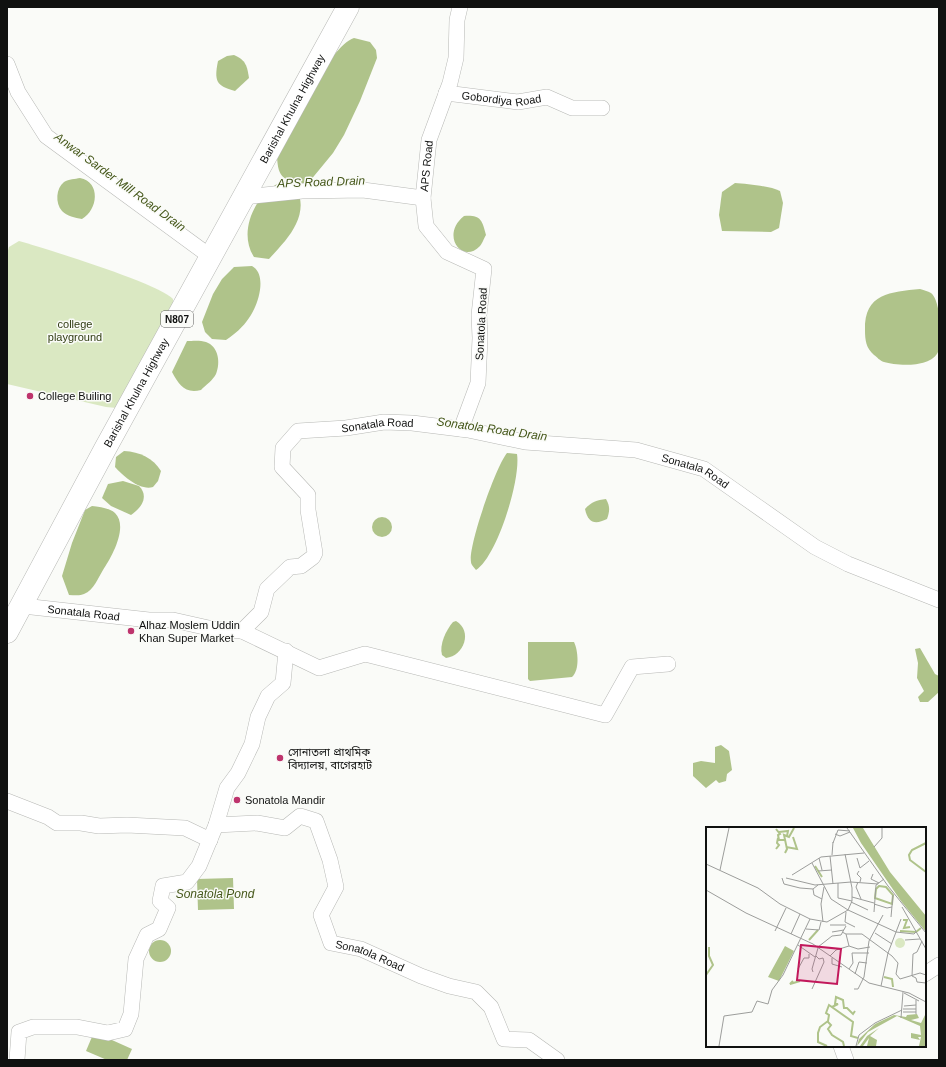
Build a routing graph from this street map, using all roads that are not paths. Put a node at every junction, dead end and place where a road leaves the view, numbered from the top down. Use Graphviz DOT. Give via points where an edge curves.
graph roads {
  1 [pos="348,7"];
  2 [pos="460,7"];
  3 [pos="7,64"];
  4 [pos="446,93"];
  5 [pos="602,108"];
  6 [pos="244,197"];
  7 [pos="423,198"];
  8 [pos="211,257"];
  9 [pos="461,429"];
  10 [pos="939,600"];
  11 [pos="12,620"];
  12 [pos="242,630"];
  13 [pos="286,651"];
  14 [pos="668,664"];
  15 [pos="7,801"];
  16 [pos="216,825"];
  17 [pos="210,840"];
  18 [pos="939,965"];
  19 [pos="926,973"];
  20 [pos="841,1047"];
  21 [pos="17,1060"];
  22 [pos="557,1060"];
  23 [pos="846,1060"];
  1 -- 6 [label="highway, Barishal Khulna Highway / N807"];
  2 -- 4 [label="street, APS Road" via="456,58"];
  3 -- 8 [label="street" via="18,92 46,136"];
  4 -- 5 [label="street, Gobordiya Road" via="518,102 547,97 572,108"];
  4 -- 7 [label="street, APS Road" via="429,140"];
  6 -- 7 [label="street, APS Road" via="302,191 363,190"];
  6 -- 8 [label="highway, Barishal Khulna Highway / N807"];
  7 -- 9 [label="street, Sonatola Road" via="426,226 447,252 484,270 479,315 478,383"];
  8 -- 11 [label="highway, Barishal Khulna Highway / N807"];
  9 -- 10 [label="street, Sonatala Road" via="525,442 636,450 704,469 816,547 848,564"];
  9 -- 12 [label="street, Sonatala Road" via="384,422 346,428 298,431 294,434 283,448 282,467 308,495 315,553 301,566 290,567 268,589 262,612"];
  11 -- 12 [label="street, Sonatala Road" via="173,620 213,630"];
  12 -- 13 [label="street"];
  13 -- 14 [label="street" via="319,668 365,654 605,715 632,668"];
  13 -- 16 [label="street" via="284,683 268,696 258,718 252,744 238,773 227,788"];
  15 -- 17 [label="street" via="48,816 57,822 99,826 185,828"];
  16 -- 17 [label="street"];
  16 -- 22 [label="street, Sonatola Road" via="257,823 285,828 300,816 316,821 330,860 336,887 322,915 331,943 361,948 421,976 476,992 491,1007 504,1039 528,1040"];
  17 -- 21 [label="street" via="187,882 163,886 160,901 168,908 159,929 147,935 136,959 130,1014 125,1029 108,1033 77,1027 33,1027 19,1032"];
  18 -- 19 [label="street"];
  20 -- 23 [label="street"];
}
